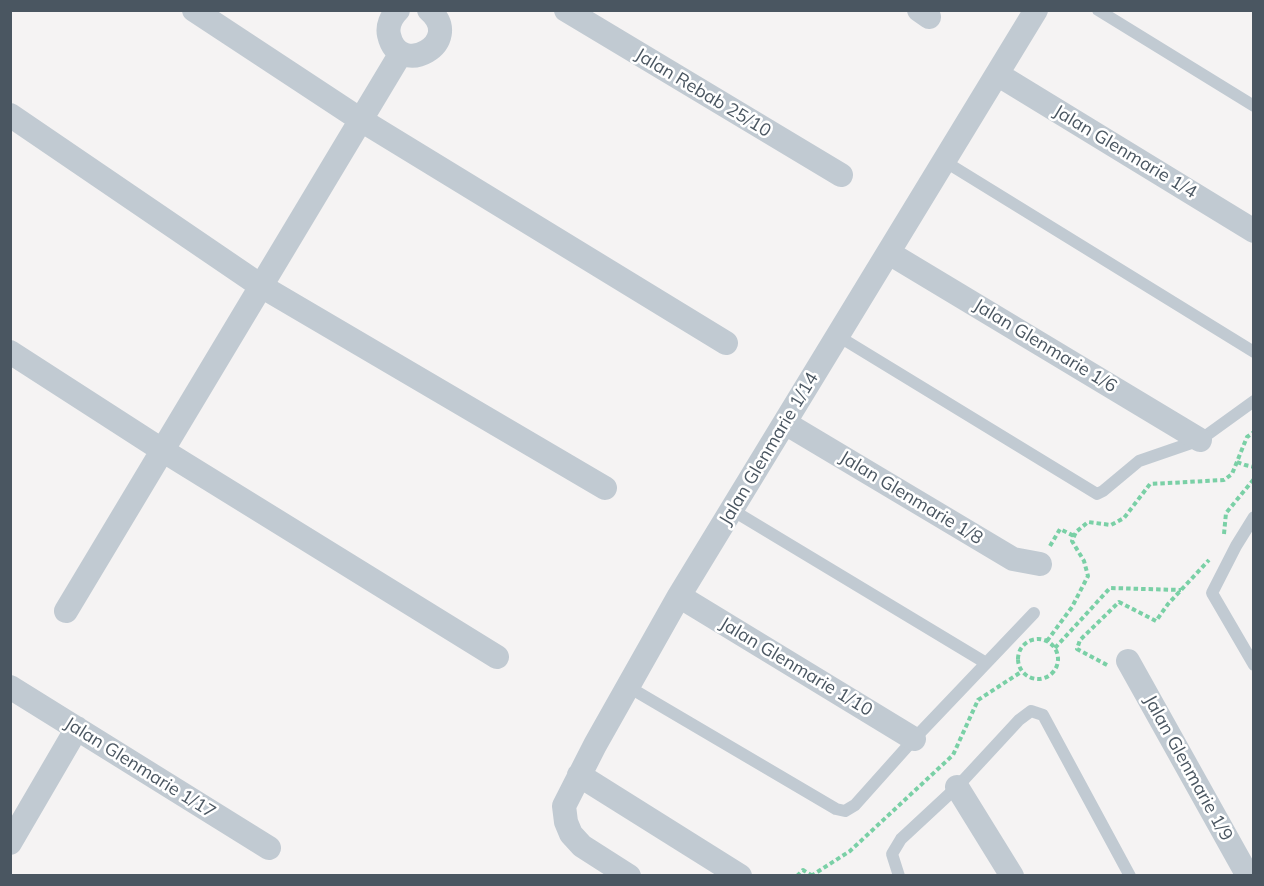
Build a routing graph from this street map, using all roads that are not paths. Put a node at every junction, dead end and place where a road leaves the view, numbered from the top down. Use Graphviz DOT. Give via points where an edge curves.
graph roads {
  1 [pos="194,10"];
  2 [pos="372,10"];
  3 [pos="429,10"];
  4 [pos="566,10"];
  5 [pos="1036,10"];
  6 [pos="1098,10"];
  7 [pos="393,20"];
  8 [pos="401,53"];
  9 [pos="998,74"];
  10 [pos="1254,106"];
  11 [pos="10,115"];
  12 [pos="361,120"];
  13 [pos="945,161"];
  14 [pos="841,175"];
  15 [pos="1254,231"];
  16 [pos="889,253"];
  17 [pos="261,286"];
  18 [pos="838,336"];
  19 [pos="726,343"];
  20 [pos="10,352"];
  21 [pos="1254,352"];
  22 [pos="1254,401"];
  23 [pos="785,423"];
  24 [pos="1200,440"];
  25 [pos="162,450"];
  26 [pos="605,488"];
  27 [pos="732,510"];
  28 [pos="1254,517"];
  29 [pos="1040,564"];
  30 [pos="679,596"];
  31 [pos="66,611"];
  32 [pos="1034,613"];
  33 [pos="497,657"];
  34 [pos="1128,661"];
  35 [pos="986,663"];
  36 [pos="1254,664"];
  37 [pos="10,687"];
  38 [pos="627,687"];
  39 [pos="77,729"];
  40 [pos="914,739"];
  41 [pos="579,775"];
  42 [pos="957,787"];
  43 [pos="10,843"];
  44 [pos="269,848"];
  45 [pos="629,876"];
  46 [pos="740,876"];
  47 [pos="899,876"];
  48 [pos="1012,876"];
  49 [pos="1130,876"];
  50 [pos="1248,876"];
  1 -- 12 [label="street"];
  2 -- 7 [label="street" via="382,21"];
  3 -- 8 [label="street" via="440,31 434,47 418,56"];
  4 -- 14 [label="street, Jalan Rebab 25/10"];
  5 -- 9 [label="street, Jalan Glenmarie 1/14"];
  6 -- 10 [label="lane"];
  7 -- 8 [label="street" via="390,39"];
  8 -- 12 [label="street"];
  9 -- 13 [label="street, Jalan Glenmarie 1/14"];
  9 -- 15 [label="street, Jalan Glenmarie 1/4"];
  11 -- 17 [label="street"];
  12 -- 17 [label="street"];
  12 -- 19 [label="street"];
  13 -- 16 [label="street, Jalan Glenmarie 1/14"];
  13 -- 21 [label="lane"];
  16 -- 18 [label="street, Jalan Glenmarie 1/14"];
  16 -- 24 [label="street, Jalan Glenmarie 1/6"];
  17 -- 25 [label="street"];
  17 -- 26 [label="street"];
  18 -- 23 [label="street, Jalan Glenmarie 1/14"];
  18 -- 24 [label="lane" via="1097,494 1139,461"];
  20 -- 25 [label="street"];
  22 -- 24 [label="lane"];
  23 -- 27 [label="street, Jalan Glenmarie 1/14"];
  23 -- 29 [label="street, Jalan Glenmarie 1/8" via="1013,559"];
  25 -- 31 [label="street"];
  25 -- 33 [label="street"];
  27 -- 30 [label="street, Jalan Glenmarie 1/14"];
  27 -- 35 [label="lane"];
  28 -- 36 [label="lane" via="1212,593"];
  30 -- 38 [label="street, Jalan Glenmarie 1/14"];
  30 -- 40 [label="street, Jalan Glenmarie 1/10"];
  32 -- 35 [label="lane"];
  34 -- 50 [label="street, Jalan Glenmarie 1/9"];
  35 -- 40 [label="lane"];
  37 -- 39 [label="street, Jalan Glenmarie 1/17"];
  38 -- 40 [label="lane" via="845,811 855,805"];
  38 -- 41 [label="street, Jalan Glenmarie 1/14"];
  39 -- 43 [label="street"];
  39 -- 44 [label="street, Jalan Glenmarie 1/17"];
  41 -- 45 [label="street, Jalan Glenmarie 1/14" via="564,807 571,834 582,846"];
  41 -- 46 [label="street"];
  42 -- 47 [label="lane" via="901,839 892,854"];
  42 -- 48 [label="street"];
  42 -- 49 [label="lane" via="1019,720 1031,711 1042,715"];
}
